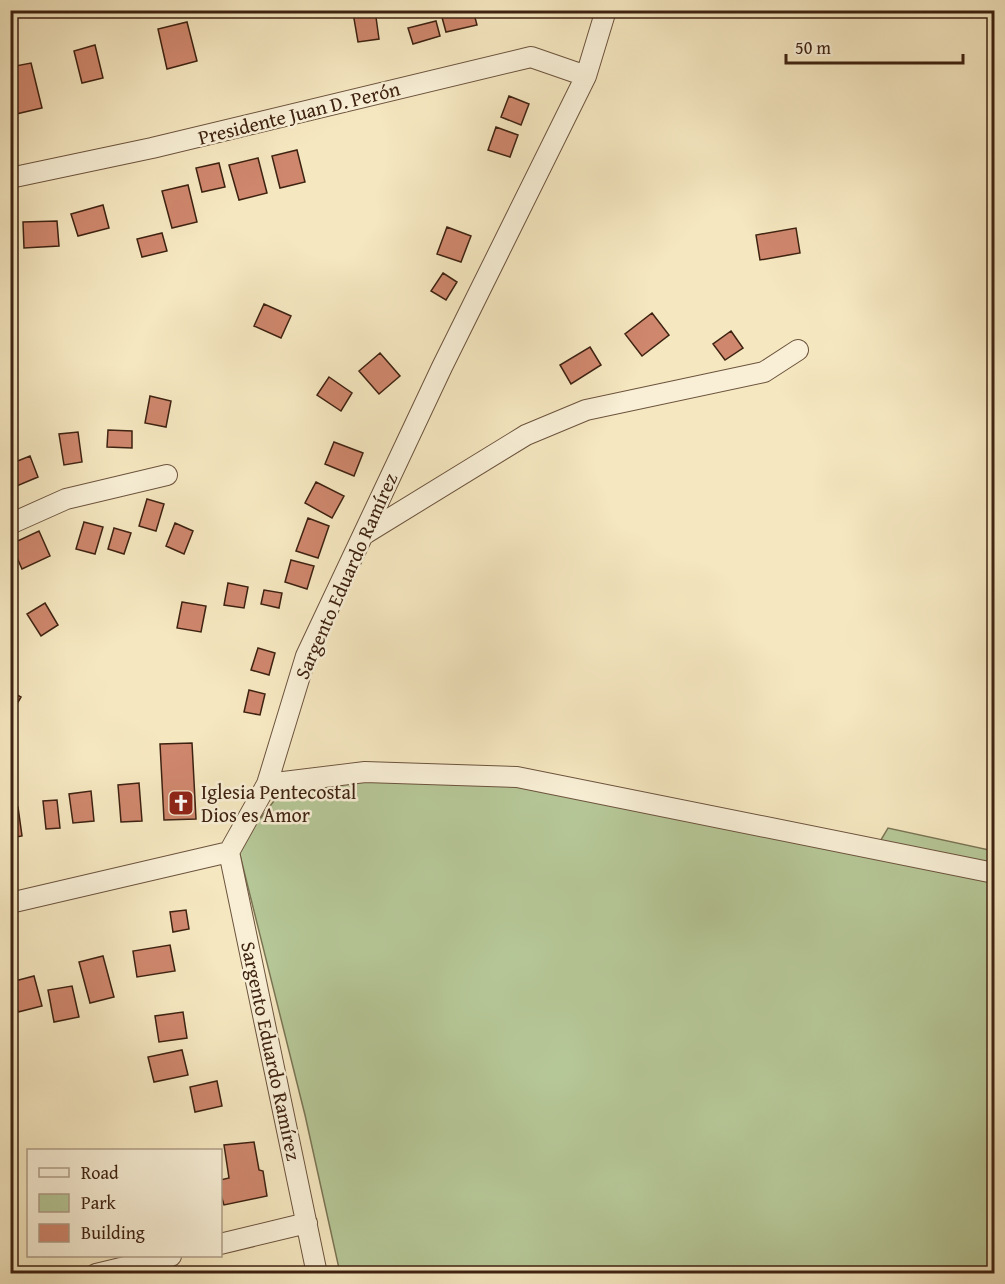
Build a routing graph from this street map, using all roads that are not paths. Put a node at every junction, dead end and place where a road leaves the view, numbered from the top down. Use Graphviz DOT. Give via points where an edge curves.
graph roads {
  1 [pos="606,10"];
  2 [pos="586,76"];
  3 [pos="10,178"];
  4 [pos="798,350"];
  5 [pos="167,476"];
  6 [pos="10,524"];
  7 [pos="363,535"];
  8 [pos="267,784"];
  9 [pos="229,852"];
  10 [pos="994,873"];
  11 [pos="10,903"];
  12 [pos="307,1223"];
  13 [pos="222,1244"];
  14 [pos="167,1257"];
  15 [pos="96,1274"];
  16 [pos="317,1274"];
  1 -- 2 [label="street, Sargento Eduardo Ramírez"];
  2 -- 3 [label="street, Presidente Juan D. Perón" via="531,57"];
  2 -- 7 [label="street, Sargento Eduardo Ramírez"];
  4 -- 7 [label="street" via="764,372 586,410 526,435"];
  5 -- 6 [label="street" via="66,498"];
  7 -- 8 [label="street, Sargento Eduardo Ramírez" via="306,656"];
  8 -- 9 [label="street, Sargento Eduardo Ramírez"];
  8 -- 10 [label="street" via="365,772 517,777"];
  9 -- 11 [label="street"];
  9 -- 12 [label="street, Sargento Eduardo Ramírez"];
  12 -- 13 [label="street"];
  12 -- 16 [label="street, Sargento Eduardo Ramírez"];
  14 -- 15 [label="street"];
}
